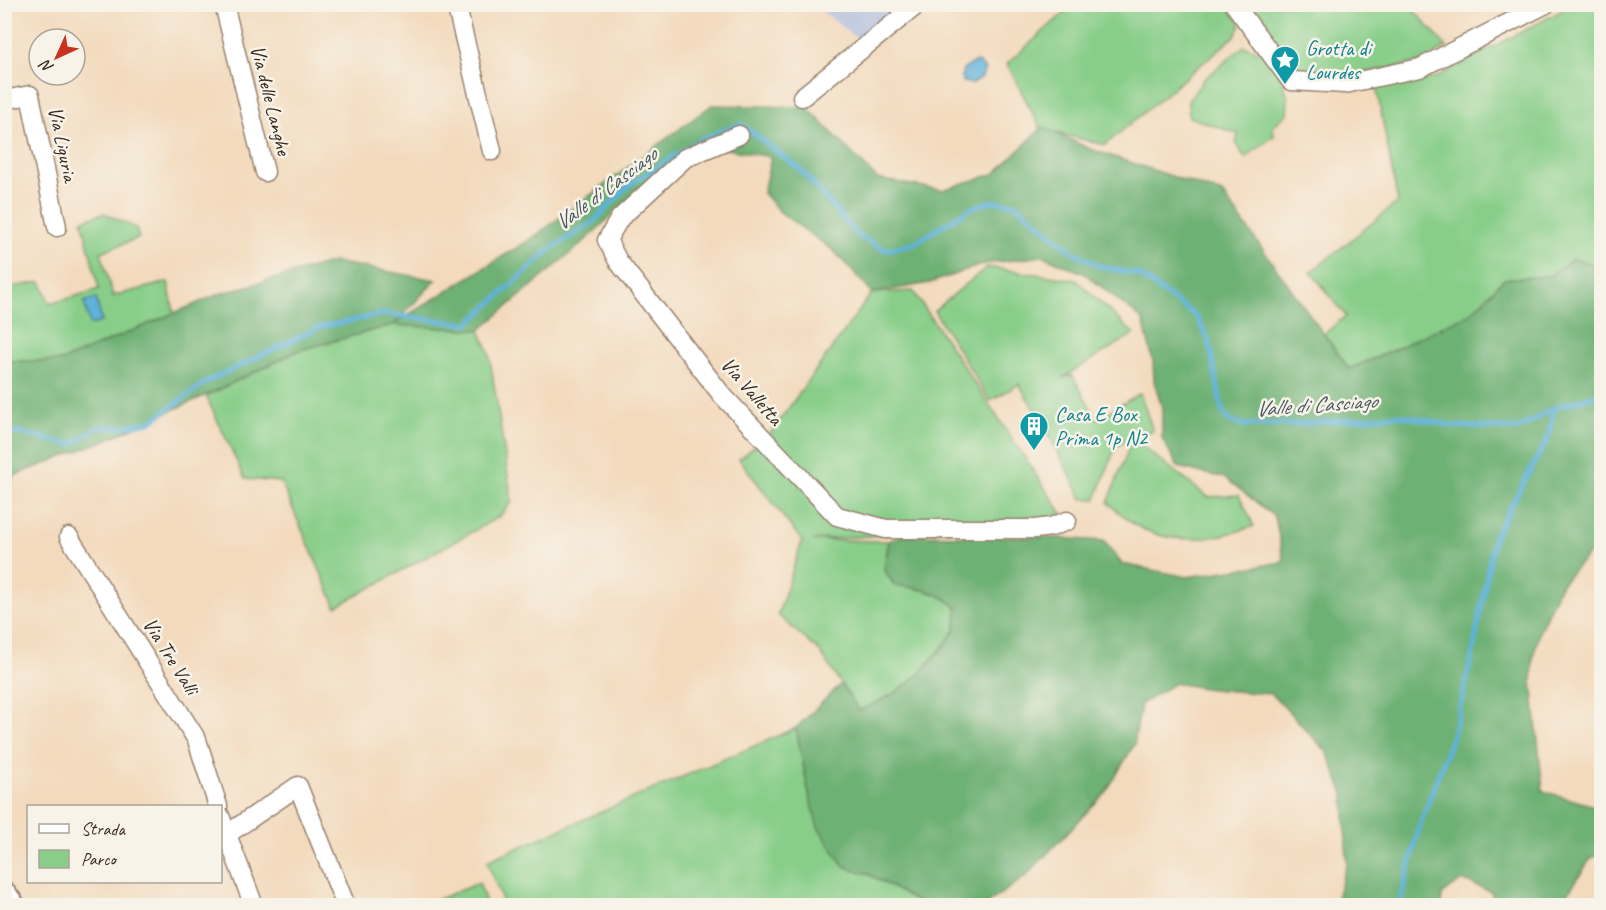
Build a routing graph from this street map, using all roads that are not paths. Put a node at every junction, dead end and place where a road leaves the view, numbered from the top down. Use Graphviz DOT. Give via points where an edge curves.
graph roads {
  1 [pos="224,4"];
  2 [pos="456,4"];
  3 [pos="918,4"];
  4 [pos="1234,4"];
  5 [pos="1546,4"];
  6 [pos="802,97"];
  7 [pos="4,100"];
  8 [pos="739,135"];
  9 [pos="492,151"];
  10 [pos="265,172"];
  11 [pos="57,227"];
  12 [pos="1067,521"];
  13 [pos="69,537"];
  14 [pos="217,805"];
  15 [pos="222,822"];
  16 [pos="226,835"];
  17 [pos="4,893"];
  18 [pos="14,906"];
  19 [pos="254,906"];
  20 [pos="346,906"];
  1 -- 10 [label="street, Via delle Langhe"];
  2 -- 9 [label="street"];
  3 -- 6 [label="street"];
  4 -- 5 [label="street" via="1292,81 1345,84 1420,68"];
  7 -- 11 [label="street, Via Liguria" via="30,95"];
  8 -- 12 [label="street, Via Valletta" via="685,158 620,218 607,240 618,261 722,395 837,516 886,529 1035,529"];
  13 -- 14 [label="street, Via Tre Valli" via="197,740"];
  15 -- 16 [label="street"];
  16 -- 19 [label="street"];
  16 -- 20 [label="street" via="298,786"];
  17 -- 18 [label="street"];
}
